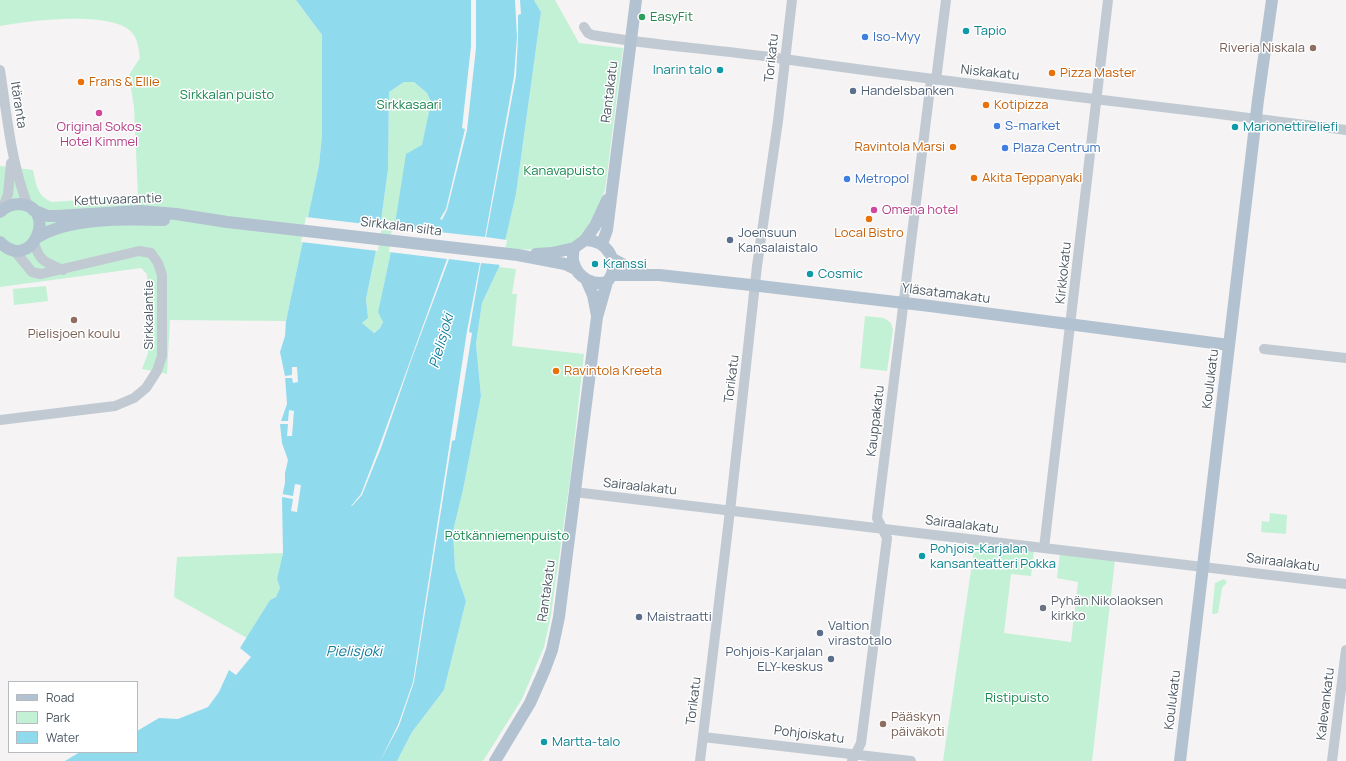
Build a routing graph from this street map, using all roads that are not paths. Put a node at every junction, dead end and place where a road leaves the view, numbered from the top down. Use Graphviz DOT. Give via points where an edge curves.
graph roads {
  1 [pos="636,0"];
  2 [pos="792,0"];
  3 [pos="946,0"];
  4 [pos="1108,0"];
  5 [pos="1272,0"];
  6 [pos="584,27"];
  7 [pos="630,42"];
  8 [pos="785,60"];
  9 [pos="0,70"];
  10 [pos="933,80"];
  11 [pos="1096,98"];
  12 [pos="1256,119"];
  13 [pos="1346,130"];
  14 [pos="11,143"];
  15 [pos="612,188"];
  16 [pos="31,208"];
  17 [pos="1,211"];
  18 [pos="227,222"];
  19 [pos="280,228"];
  20 [pos="36,240"];
  21 [pos="585,240"];
  22 [pos="602,244"];
  23 [pos="4,246"];
  24 [pos="574,248"];
  25 [pos="520,255"];
  26 [pos="613,259"];
  27 [pos="62,270"];
  28 [pos="577,270"];
  29 [pos="659,275"];
  30 [pos="609,278"];
  31 [pos="586,279"];
  32 [pos="756,286"];
  33 [pos="903,303"];
  34 [pos="597,317"];
  35 [pos="1071,324"];
  36 [pos="1229,344"];
  37 [pos="1264,349"];
  38 [pos="1346,358"];
  39 [pos="0,420"];
  40 [pos="574,492"];
  41 [pos="730,510"];
  42 [pos="883,528"];
  43 [pos="1044,548"];
  44 [pos="1203,567"];
  45 [pos="1346,584"];
  46 [pos="1346,650"];
  47 [pos="703,737"];
  48 [pos="854,758"];
  49 [pos="495,761"];
  50 [pos="700,761"];
  51 [pos="911,761"];
  52 [pos="1180,761"];
  53 [pos="1332,761"];
  1 -- 7 [label="main road, Rantakatu"];
  2 -- 8 [label="street, Torikatu"];
  3 -- 10 [label="street, Kauppakatu"];
  4 -- 11 [label="street, Kirkkokatu"];
  5 -- 12 [label="main road, Koulukatu"];
  6 -- 7 [label="street, Niskakatu" via="592,35"];
  7 -- 8 [label="street, Niskakatu"];
  7 -- 15 [label="main road, Rantakatu"];
  8 -- 10 [label="street, Niskakatu"];
  8 -- 32 [label="street, Torikatu"];
  9 -- 14 [label="street, Itäranta"];
  10 -- 11 [label="street, Niskakatu"];
  10 -- 33 [label="street, Kauppakatu"];
  11 -- 12 [label="street, Niskakatu"];
  11 -- 35 [label="street, Kirkkokatu"];
  12 -- 13 [label="street, Niskakatu"];
  12 -- 36 [label="main road, Koulukatu"];
  14 -- 16 [label="street, Itäranta" via="20,185"];
  14 -- 17 [label="street, Itäranta" via="8,194"];
  15 -- 21 [label="main road, Rantakatu" via="595,226"];
  15 -- 22 [label="main road, Rantakatu" via="607,230"];
  16 -- 17 [label="main road, Kettuvaarantie" via="13,204"];
  16 -- 18 [label="main road, Kettuvaarantie" via="48,216 140,211"];
  16 -- 20 [label="main road" via="38,218 40,229"];
  18 -- 19 [label="main road, Kettuvaarantie"];
  18 -- 20 [label="main road, Kettuvaarantie" via="95,222 47,232"];
  19 -- 25 [label="main road, Sirkkalan silta"];
  20 -- 23 [label="main road, Kettuvaarantie" via="22,250"];
  20 -- 27 [label="street" via="40,258"];
  21 -- 22 [label="main road"];
  21 -- 24 [label="main road"];
  22 -- 26 [label="main road"];
  23 -- 27 [label="street, Sirkkalantie" via="32,272 41,274"];
  24 -- 25 [label="main road" via="552,253"];
  24 -- 28 [label="main road" via="573,263"];
  25 -- 28 [label="main road" via="565,264"];
  26 -- 29 [label="main road, Yläsatamakatu" via="628,267"];
  26 -- 30 [label="main road" via="614,270"];
  27 -- 39 [label="street, Sirkkalantie" via="139,250 151,253 158,262 162,275 162,356 157,371 146,388 134,398 115,406"];
  28 -- 31 [label="main road"];
  29 -- 30 [label="main road, Yläsatamakatu"];
  29 -- 32 [label="main road, Yläsatamakatu"];
  30 -- 31 [label="main road" via="601,284"];
  30 -- 34 [label="main road, Rantakatu"];
  31 -- 34 [label="main road, Rantakatu" via="593,295"];
  32 -- 33 [label="main road, Yläsatamakatu"];
  32 -- 41 [label="street, Torikatu"];
  33 -- 35 [label="main road, Yläsatamakatu"];
  33 -- 42 [label="street, Kauppakatu" via="878,518"];
  34 -- 40 [label="main road, Rantakatu"];
  35 -- 36 [label="main road, Yläsatamakatu"];
  35 -- 43 [label="street, Kirkkokatu"];
  36 -- 44 [label="main road, Koulukatu"];
  37 -- 38 [label="street"];
  40 -- 41 [label="street, Sairaalakatu"];
  40 -- 49 [label="main road, Rantakatu" via="559,617 552,650 530,703"];
  41 -- 42 [label="street, Sairaalakatu"];
  41 -- 47 [label="street, Torikatu"];
  42 -- 43 [label="street, Sairaalakatu"];
  42 -- 48 [label="street, Kauppakatu" via="887,538 861,743"];
  43 -- 44 [label="street, Sairaalakatu"];
  44 -- 45 [label="street, Sairaalakatu"];
  44 -- 52 [label="main road, Koulukatu"];
  46 -- 53 [label="street, Kalevankatu"];
  47 -- 48 [label="street, Pohjoiskatu"];
  47 -- 50 [label="street, Torikatu"];
  48 -- 51 [label="street, Pohjoiskatu"];
}
